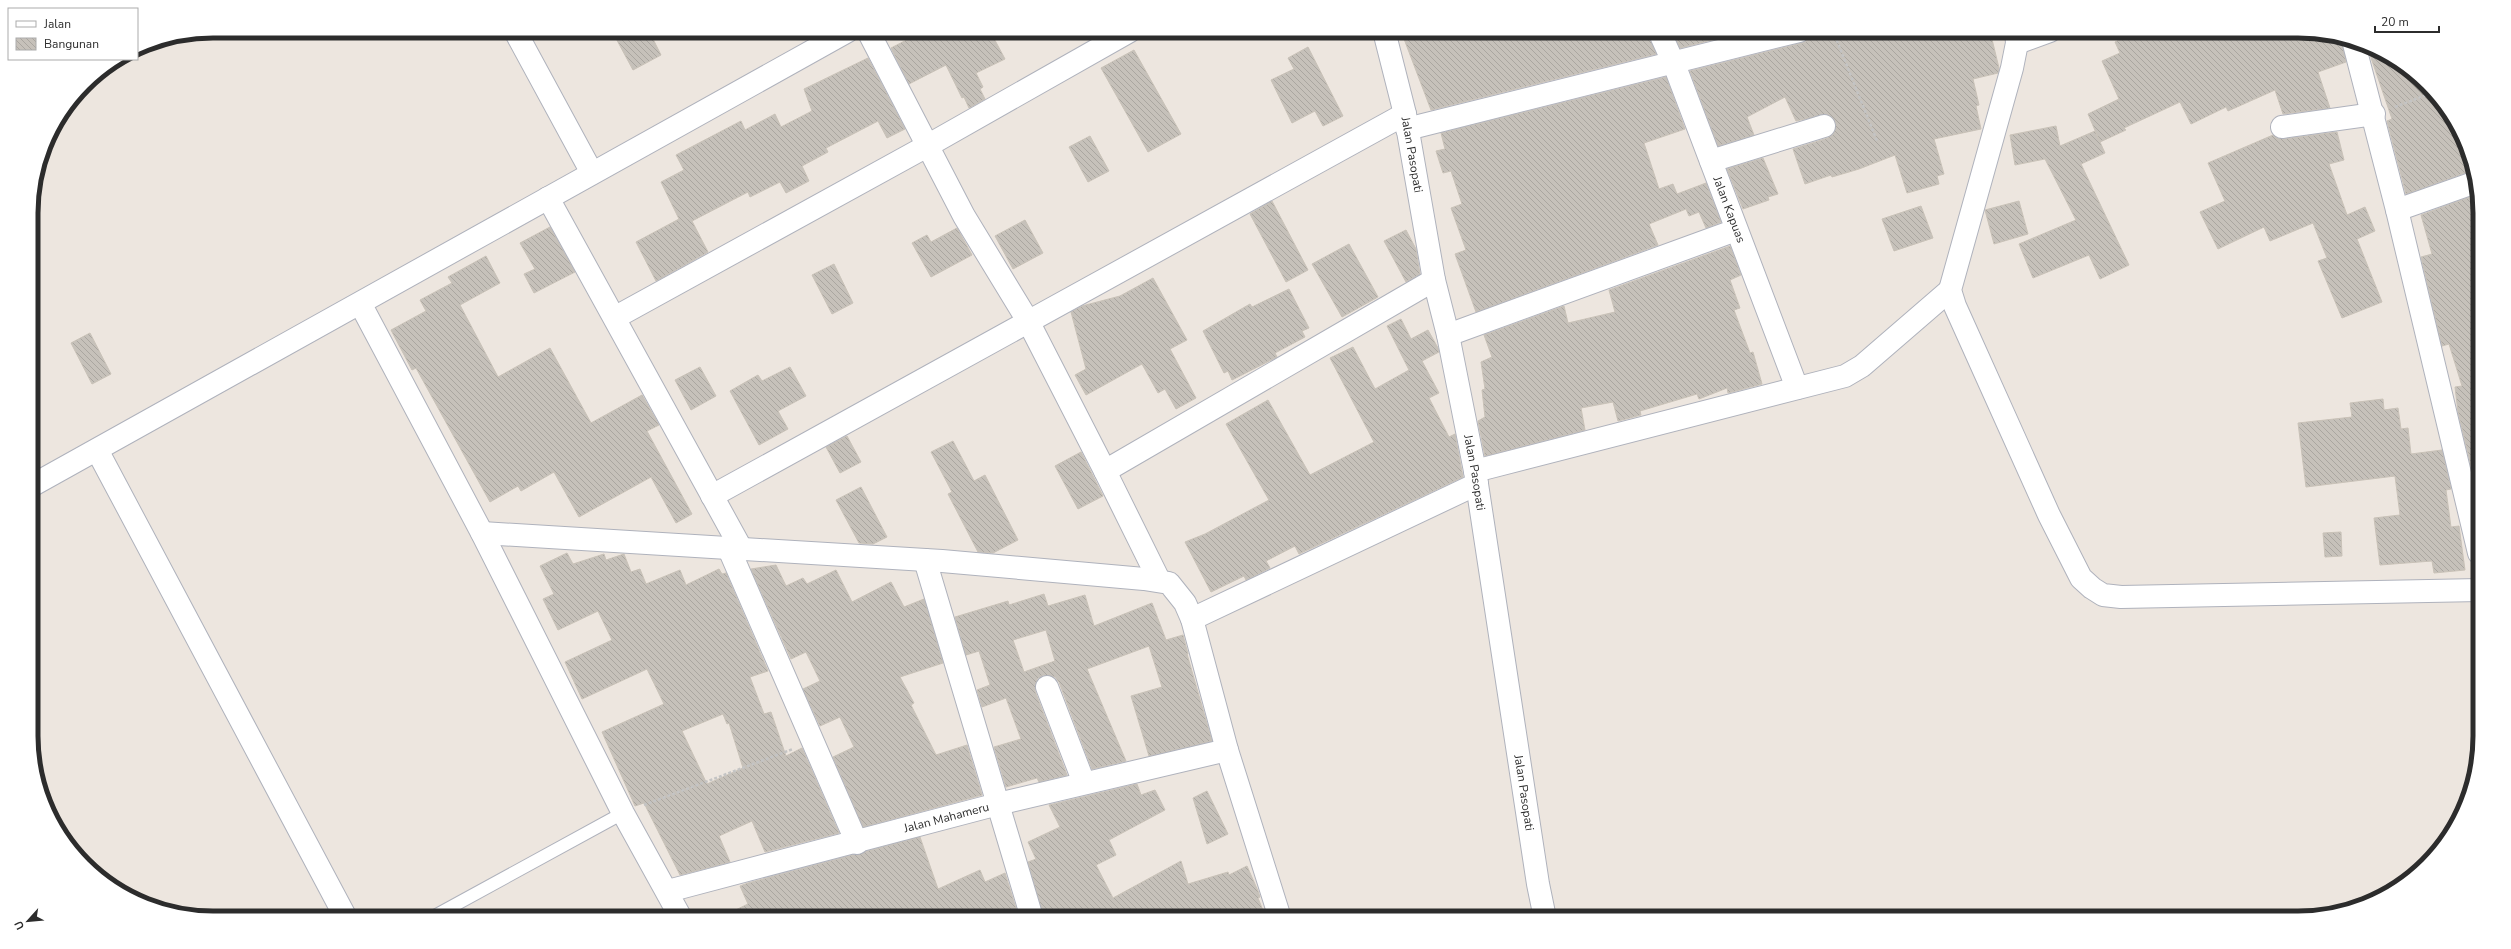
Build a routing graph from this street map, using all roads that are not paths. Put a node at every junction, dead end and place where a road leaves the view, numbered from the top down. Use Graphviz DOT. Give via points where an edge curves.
graph roads {
  1 [pos="519,38"];
  2 [pos="835,38"];
  3 [pos="872,38"];
  4 [pos="1118,38"];
  5 [pos="1386,38"];
  6 [pos="1662,38"];
  7 [pos="1772,38"];
  8 [pos="2016,38"];
  9 [pos="2355,47"];
  10 [pos="1674,64"];
  11 [pos="2374,114"];
  12 [pos="1406,121"];
  13 [pos="1824,126"];
  14 [pos="2282,127"];
  15 [pos="927,146"];
  16 [pos="1711,161"];
  17 [pos="592,173"];
  18 [pos="2471,184"];
  19 [pos="548,198"];
  20 [pos="2397,210"];
  21 [pos="1736,230"];
  22 [pos="1434,280"];
  23 [pos="1950,290"];
  24 [pos="361,304"];
  25 [pos="616,317"];
  26 [pos="1028,321"];
  27 [pos="1448,334"];
  28 [pos="1797,388"];
  29 [pos="97,450"];
  30 [pos="1104,471"];
  31 [pos="1476,477"];
  32 [pos="38,482"];
  33 [pos="712,496"];
  34 [pos="2473,524"];
  35 [pos="482,533"];
  36 [pos="736,550"];
  37 [pos="925,560"];
  38 [pos="1159,580"];
  39 [pos="2473,590"];
  40 [pos="1192,619"];
  41 [pos="1047,687"];
  42 [pos="1227,750"];
  43 [pos="1084,783"];
  44 [pos="998,804"];
  45 [pos="623,813"];
  46 [pos="857,843"];
  47 [pos="668,891"];
  48 [pos="342,911"];
  49 [pos="444,911"];
  50 [pos="678,911"];
  51 [pos="1030,911"];
  52 [pos="1278,911"];
  53 [pos="1544,911"];
  1 -- 17 [label="street"];
  2 -- 17 [label="street"];
  3 -- 15 [label="street"];
  4 -- 15 [label="street"];
  5 -- 12 [label="street, Jalan Pasopati"];
  6 -- 10 [label="street, Jalan Kapuas"];
  7 -- 10 [label="street"];
  8 -- 23 [label="street" via="2012,68"];
  9 -- 11 [label="street"];
  10 -- 12 [label="street"];
  10 -- 16 [label="street, Jalan Kapuas"];
  11 -- 14 [label="street"];
  11 -- 20 [label="street"];
  12 -- 22 [label="street, Jalan Pasopati"];
  12 -- 26 [label="street"];
  13 -- 16 [label="street"];
  15 -- 25 [label="street"];
  15 -- 26 [label="street" via="964,216"];
  16 -- 21 [label="street, Jalan Kapuas"];
  17 -- 19 [label="street"];
  18 -- 20 [label="street"];
  19 -- 24 [label="street"];
  19 -- 25 [label="street"];
  20 -- 34 [label="street"];
  21 -- 27 [label="street"];
  21 -- 28 [label="street, Jalan Kapuas"];
  22 -- 27 [label="street, Jalan Pasopati"];
  22 -- 30 [label="street"];
  23 -- 28 [label="street" via="1862,366 1845,376"];
  23 -- 39 [label="street" via="2049,515 2081,578 2103,595 2121,597"];
  24 -- 29 [label="street"];
  24 -- 35 [label="street"];
  25 -- 33 [label="street"];
  26 -- 30 [label="street"];
  26 -- 33 [label="street"];
  27 -- 31 [label="street, Jalan Pasopati"];
  28 -- 31 [label="street" via="1627,430"];
  29 -- 32 [label="street"];
  29 -- 48 [label="street"];
  30 -- 38 [label="street"];
  31 -- 40 [label="street"];
  31 -- 53 [label="street, Jalan Pasopati"];
  33 -- 36 [label="street"];
  35 -- 36 [label="street"];
  35 -- 45 [label="street"];
  36 -- 37 [label="street"];
  36 -- 46 [label="street"];
  37 -- 38 [label="street"];
  37 -- 44 [label="street"];
  38 -- 40 [label="street" via="1169,583 1176,590 1185,602"];
  40 -- 42 [label="street"];
  41 -- 43 [label="street"];
  42 -- 43 [label="street, Jalan Mahameru"];
  42 -- 52 [label="street"];
  43 -- 44 [label="street, Jalan Mahameru"];
  44 -- 46 [label="street, Jalan Mahameru"];
  44 -- 51 [label="street"];
  45 -- 47 [label="street"];
  45 -- 49 [label="lane"];
  46 -- 47 [label="street, Jalan Mahameru"];
  47 -- 50 [label="street"];
}
